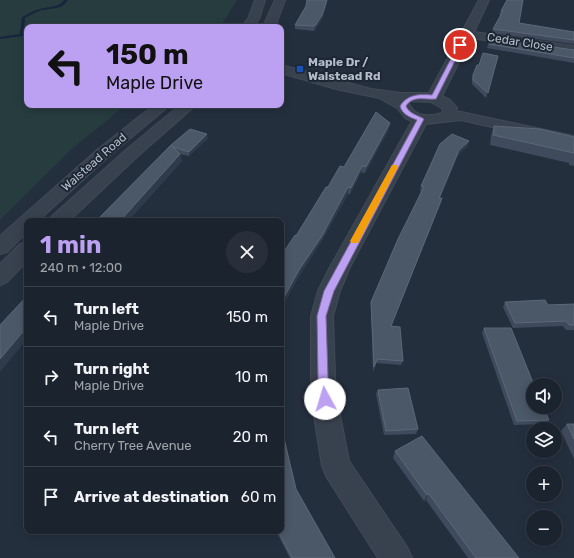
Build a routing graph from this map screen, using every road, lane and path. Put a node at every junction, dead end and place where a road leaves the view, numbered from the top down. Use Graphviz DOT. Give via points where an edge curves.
graph roads {
  1 [pos="260,0"];
  2 [pos="280,0"];
  3 [pos="484,0"];
  4 [pos="249,24"];
  5 [pos="270,24"];
  6 [pos="466,34"];
  7 [pos="574,50"];
  8 [pos="284,70"];
  9 [pos="434,98"];
  10 [pos="159,108"];
  11 [pos="185,108"];
  12 [pos="432,111"];
  13 [pos="574,141"];
  14 [pos="30,218"];
  15 [pos="61,218"];
  16 [pos="24,224"];
  17 [pos="0,247"];
  18 [pos="24,252"];
  19 [pos="0,278"];
  20 [pos="396,558"];
  1 -- 4 [label="street"];
  2 -- 5 [label="street"];
  3 -- 6 [label="street"];
  6 -- 7 [label="street, Cedar Close"];
  6 -- 9 [label="street"];
  8 -- 12 [label="street"];
  9 -- 12 [label="street" via="445,102"];
  9 -- 12 [label="street" via="423,96"];
  10 -- 14 [label="street, Walstead Road" via="103,153"];
  11 -- 15 [label="street"];
  12 -- 13 [label="street"];
  12 -- 20 [label="street" via="340,267 329,291 322,316 323,378 336,466"];
  16 -- 17 [label="street, Walstead Road"];
  18 -- 19 [label="street"];
}
